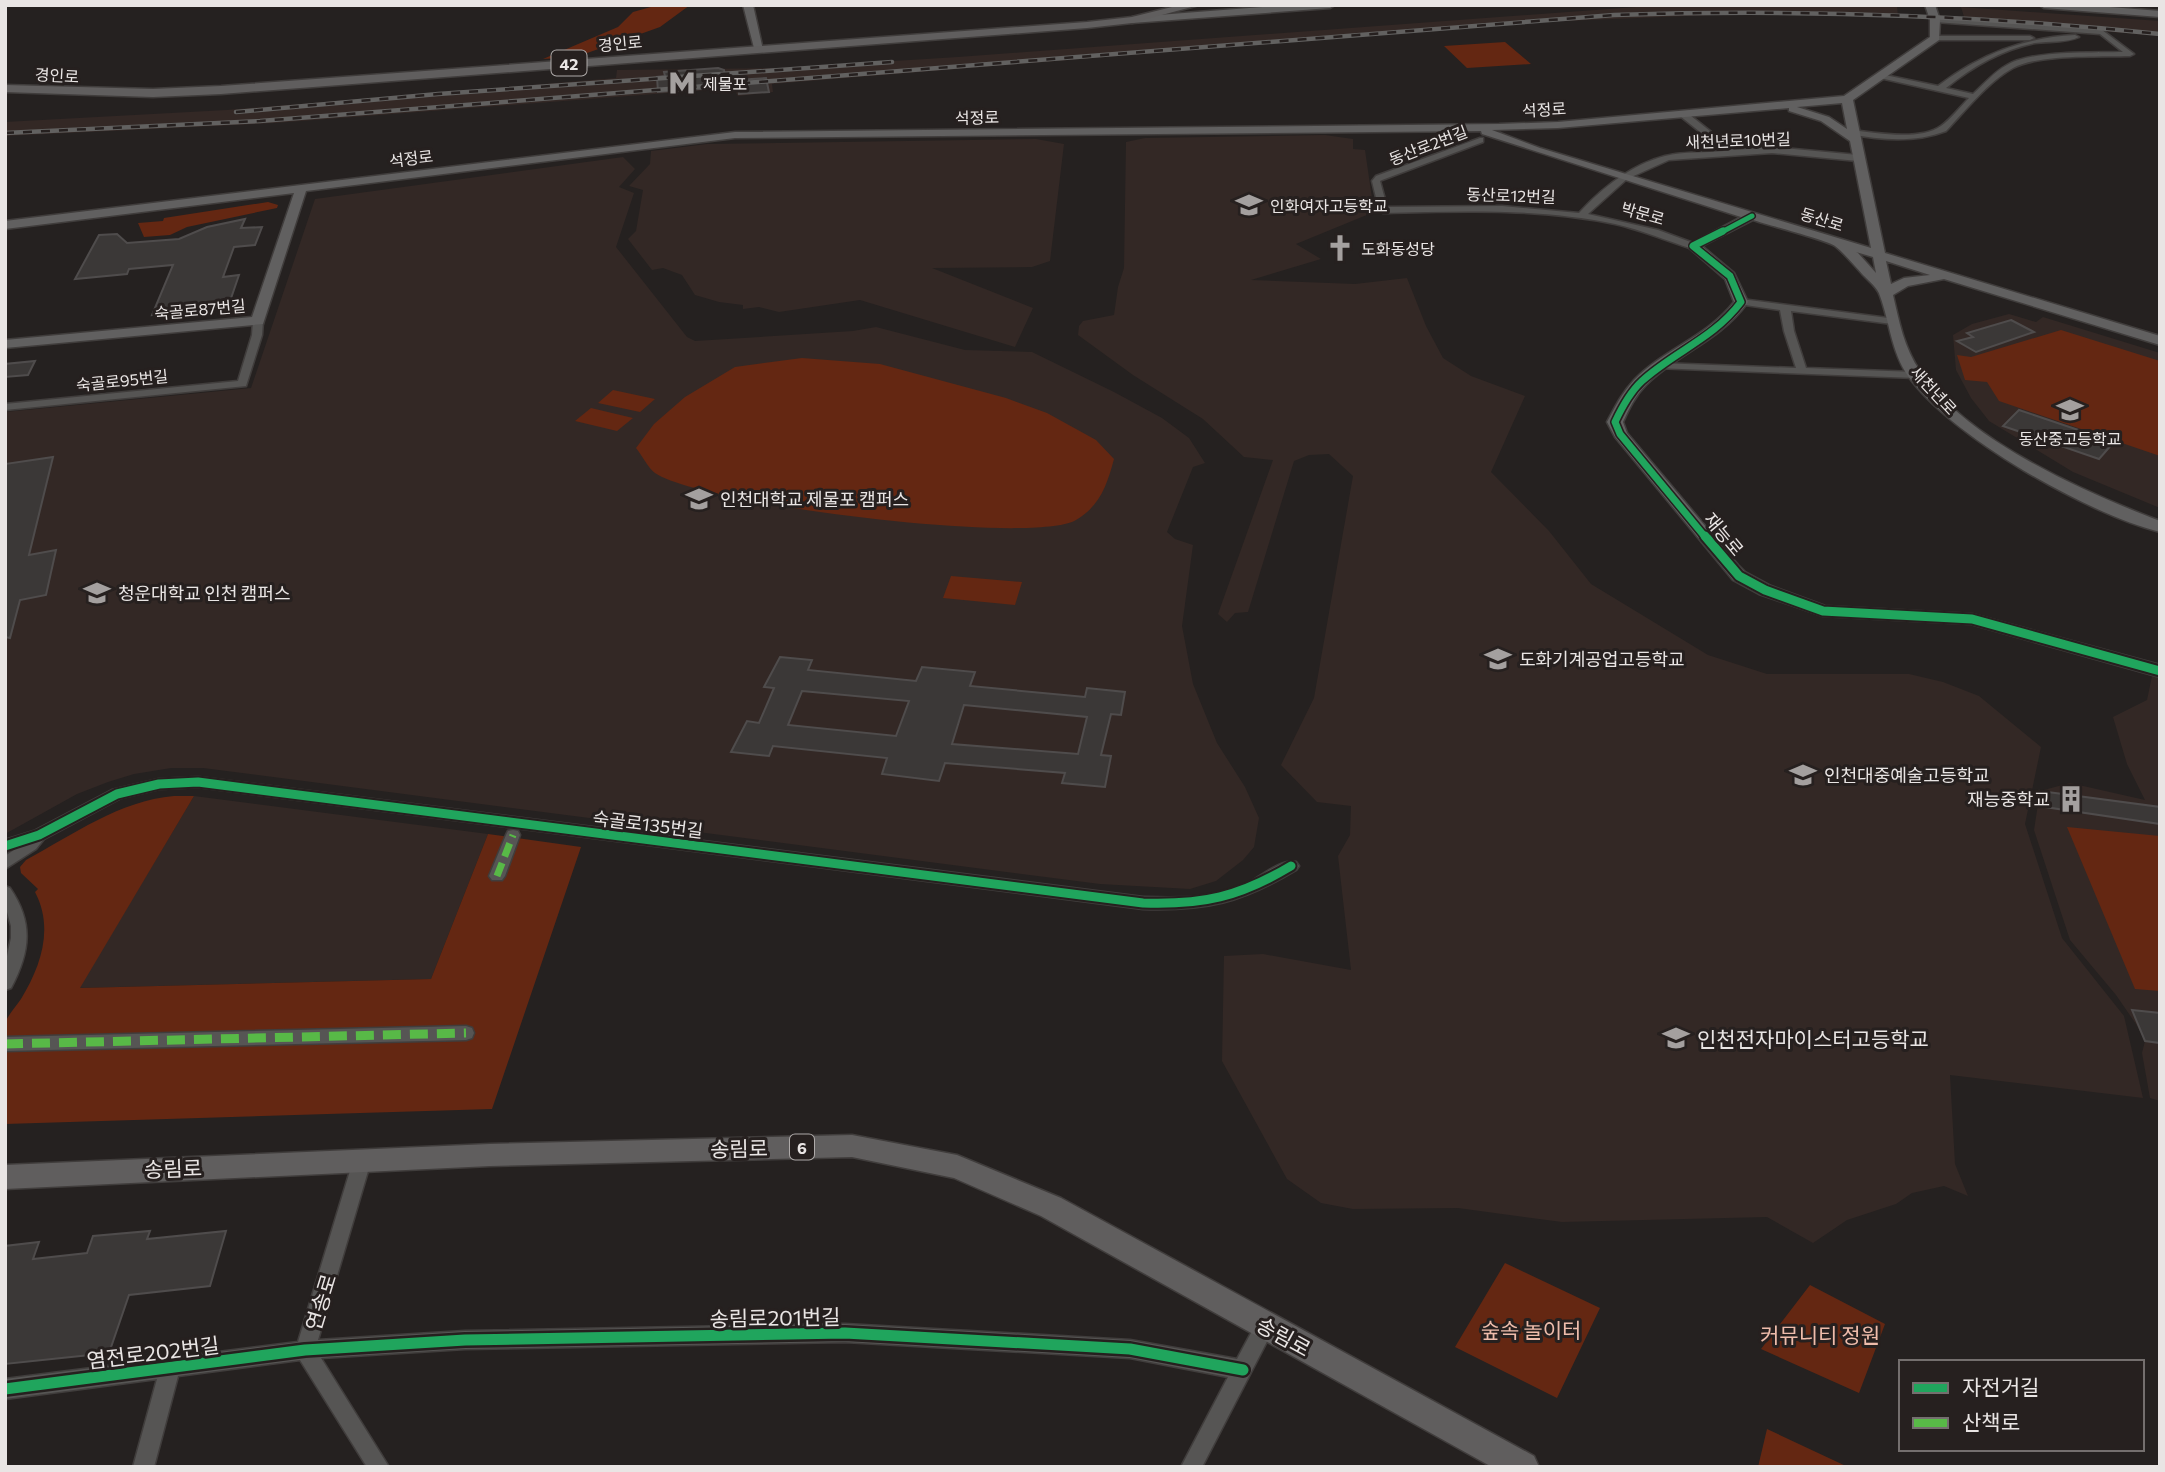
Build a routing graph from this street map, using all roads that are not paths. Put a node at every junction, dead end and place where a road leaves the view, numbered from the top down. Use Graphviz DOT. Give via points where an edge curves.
graph roads {
  1 [pos="748,5"];
  2 [pos="1194,5"];
  3 [pos="1330,5"];
  4 [pos="1930,5"];
  5 [pos="2044,5"];
  6 [pos="2160,14"];
  7 [pos="1132,20"];
  8 [pos="1935,20"];
  9 [pos="2104,34"];
  10 [pos="2059,37"];
  11 [pos="1935,38"];
  12 [pos="759,48"];
  13 [pos="1883,76"];
  14 [pos="5,88"];
  15 [pos="1940,89"];
  16 [pos="1974,97"];
  17 [pos="1847,99"];
  18 [pos="1768,106"];
  19 [pos="1683,114"];
  20 [pos="1558,125"];
  21 [pos="1474,127"];
  22 [pos="1384,128"];
  23 [pos="1853,135"];
  24 [pos="1480,140"];
  25 [pos="1536,150"];
  26 [pos="1732,153"];
  27 [pos="1858,158"];
  28 [pos="1624,177"];
  29 [pos="301,188"];
  30 [pos="1383,211"];
  31 [pos="1583,214"];
  32 [pos="1752,216"];
  33 [pos="5,225"];
  34 [pos="1874,231"];
  35 [pos="1829,240"];
  36 [pos="1693,246"];
  37 [pos="1880,255"];
  38 [pos="1948,276"];
  39 [pos="1887,293"];
  40 [pos="1741,302"];
  41 [pos="1785,308"];
  42 [pos="258,321"];
  43 [pos="1892,321"];
  44 [pos="2160,341"];
  45 [pos="5,344"];
  46 [pos="1659,366"];
  47 [pos="1802,371"];
  48 [pos="1916,375"];
  49 [pos="5,407"];
  50 [pos="2160,527"];
  51 [pos="2160,671"];
  52 [pos="39,835"];
  53 [pos="513,835"];
  54 [pos="5,846"];
  55 [pos="5,864"];
  56 [pos="1291,866"];
  57 [pos="497,876"];
  58 [pos="5,892"];
  59 [pos="5,984"];
  60 [pos="466,1033"];
  61 [pos="5,1044"];
  62 [pos="362,1161"];
  63 [pos="5,1177"];
  64 [pos="1265,1326"];
  65 [pos="305,1350"];
  66 [pos="170,1367"];
  67 [pos="1242,1370"];
  68 [pos="5,1389"];
  69 [pos="143,1467"];
  70 [pos="379,1467"];
  71 [pos="1191,1467"];
  72 [pos="1523,1467"];
  1 -- 12 [label="main road"];
  2 -- 7 [label="main road, 경인로 / 42"];
  3 -- 7 [label="main road"];
  4 -- 8 [label="main road"];
  5 -- 6 [label="main road"];
  7 -- 12 [label="main road, 경인로 / 42"];
  8 -- 9 [label="street"];
  8 -- 11 [label="main road"];
  9 -- 10 [label="street"];
  9 -- 16 [label="street" via="2130,54 2049,57 2012,65"];
  10 -- 11 [label="street"];
  10 -- 15 [label="street" via="1976,61"];
  11 -- 13 [label="main road, 석정로"];
  12 -- 14 [label="main road, 경인로 / 42" via="221,90 153,93"];
  13 -- 15 [label="street"];
  13 -- 17 [label="main road, 석정로"];
  15 -- 16 [label="street"];
  16 -- 23 [label="street" via="1935,133"];
  17 -- 18 [label="main road, 석정로"];
  17 -- 23 [label="main road, 새천년로"];
  18 -- 19 [label="main road, 석정로"];
  18 -- 23 [label="main road" via="1816,115"];
  19 -- 20 [label="main road, 석정로"];
  19 -- 26 [label="street"];
  20 -- 21 [label="main road, 석정로"];
  20 -- 25 [label="main road" via="1536,139"];
  21 -- 22 [label="main road, 석정로"];
  21 -- 25 [label="main road, 동산로"];
  22 -- 24 [label="main road"];
  22 -- 29 [label="main road, 석정로" via="735,135"];
  23 -- 27 [label="main road, 새천년로"];
  24 -- 25 [label="main road"];
  24 -- 30 [label="street, 동산로2번길" via="1379,178"];
  25 -- 28 [label="main road, 동산로"];
  26 -- 27 [label="street, 새천년로10번길" via="1782,150"];
  26 -- 28 [label="street, 새천년로10번길" via="1667,158"];
  27 -- 34 [label="main road, 새천년로"];
  28 -- 31 [label="street"];
  28 -- 32 [label="main road, 동산로"];
  29 -- 33 [label="main road, 석정로"];
  29 -- 42 [label="main road, 숙골로87번길"];
  30 -- 31 [label="street, 동산로12번길" via="1490,209"];
  31 -- 36 [label="street, 박문로"];
  32 -- 35 [label="main road, 동산로"];
  32 -- 36 [label="main road"];
  34 -- 35 [label="main road" via="1861,238"];
  34 -- 37 [label="main road, 새천년로"];
  34 -- 38 [label="main road"];
  35 -- 37 [label="main road, 동산로"];
  35 -- 39 [label="main road" via="1853,256"];
  36 -- 40 [label="main road" via="1727,273"];
  37 -- 38 [label="main road, 동산로"];
  37 -- 39 [label="main road, 새천년로"];
  38 -- 39 [label="main road" via="1911,280"];
  38 -- 44 [label="main road, 동산로"];
  39 -- 43 [label="main road, 새천년로"];
  40 -- 41 [label="street"];
  40 -- 46 [label="main road, 재능로" via="1729,321"];
  41 -- 43 [label="street"];
  41 -- 47 [label="street"];
  42 -- 45 [label="main road, 숙골로87번길"];
  42 -- 49 [label="street, 숙골로95번길" via="242,384"];
  43 -- 48 [label="main road, 새천년로" via="1903,355"];
  46 -- 47 [label="street"];
  46 -- 51 [label="main road, 재능로" via="1630,392 1616,426 1740,576 1779,597 1823,611 1972,619"];
  47 -- 48 [label="street"];
  48 -- 50 [label="main road, 새천년로" via="1968,425 2018,460"];
  52 -- 54 [label="street, 숙골로135번길"];
  52 -- 55 [label="street, 숙골로135번길"];
  52 -- 56 [label="street, 숙골로135번길" via="117,794 159,784 198,782 1143,902 1217,901 1249,891"];
  53 -- 57 [label="street"];
  58 -- 59 [label="street" via="16,910 20,937"];
  60 -- 61 [label="street"];
  62 -- 63 [label="main road, 송림로 / 6"];
  62 -- 64 [label="main road, 송림로 / 6" via="852,1146 957,1167 1051,1207"];
  62 -- 65 [label="street, 연송로"];
  64 -- 67 [label="street"];
  64 -- 72 [label="main road, 송림로 / 6"];
  65 -- 66 [label="street, 염전로202번길"];
  65 -- 67 [label="street, 송림로201번길" via="465,1340 845,1333 1130,1349"];
  65 -- 70 [label="street, 연송로"];
  66 -- 68 [label="street, 염전로202번길"];
  66 -- 69 [label="street"];
  67 -- 71 [label="street"];
}
